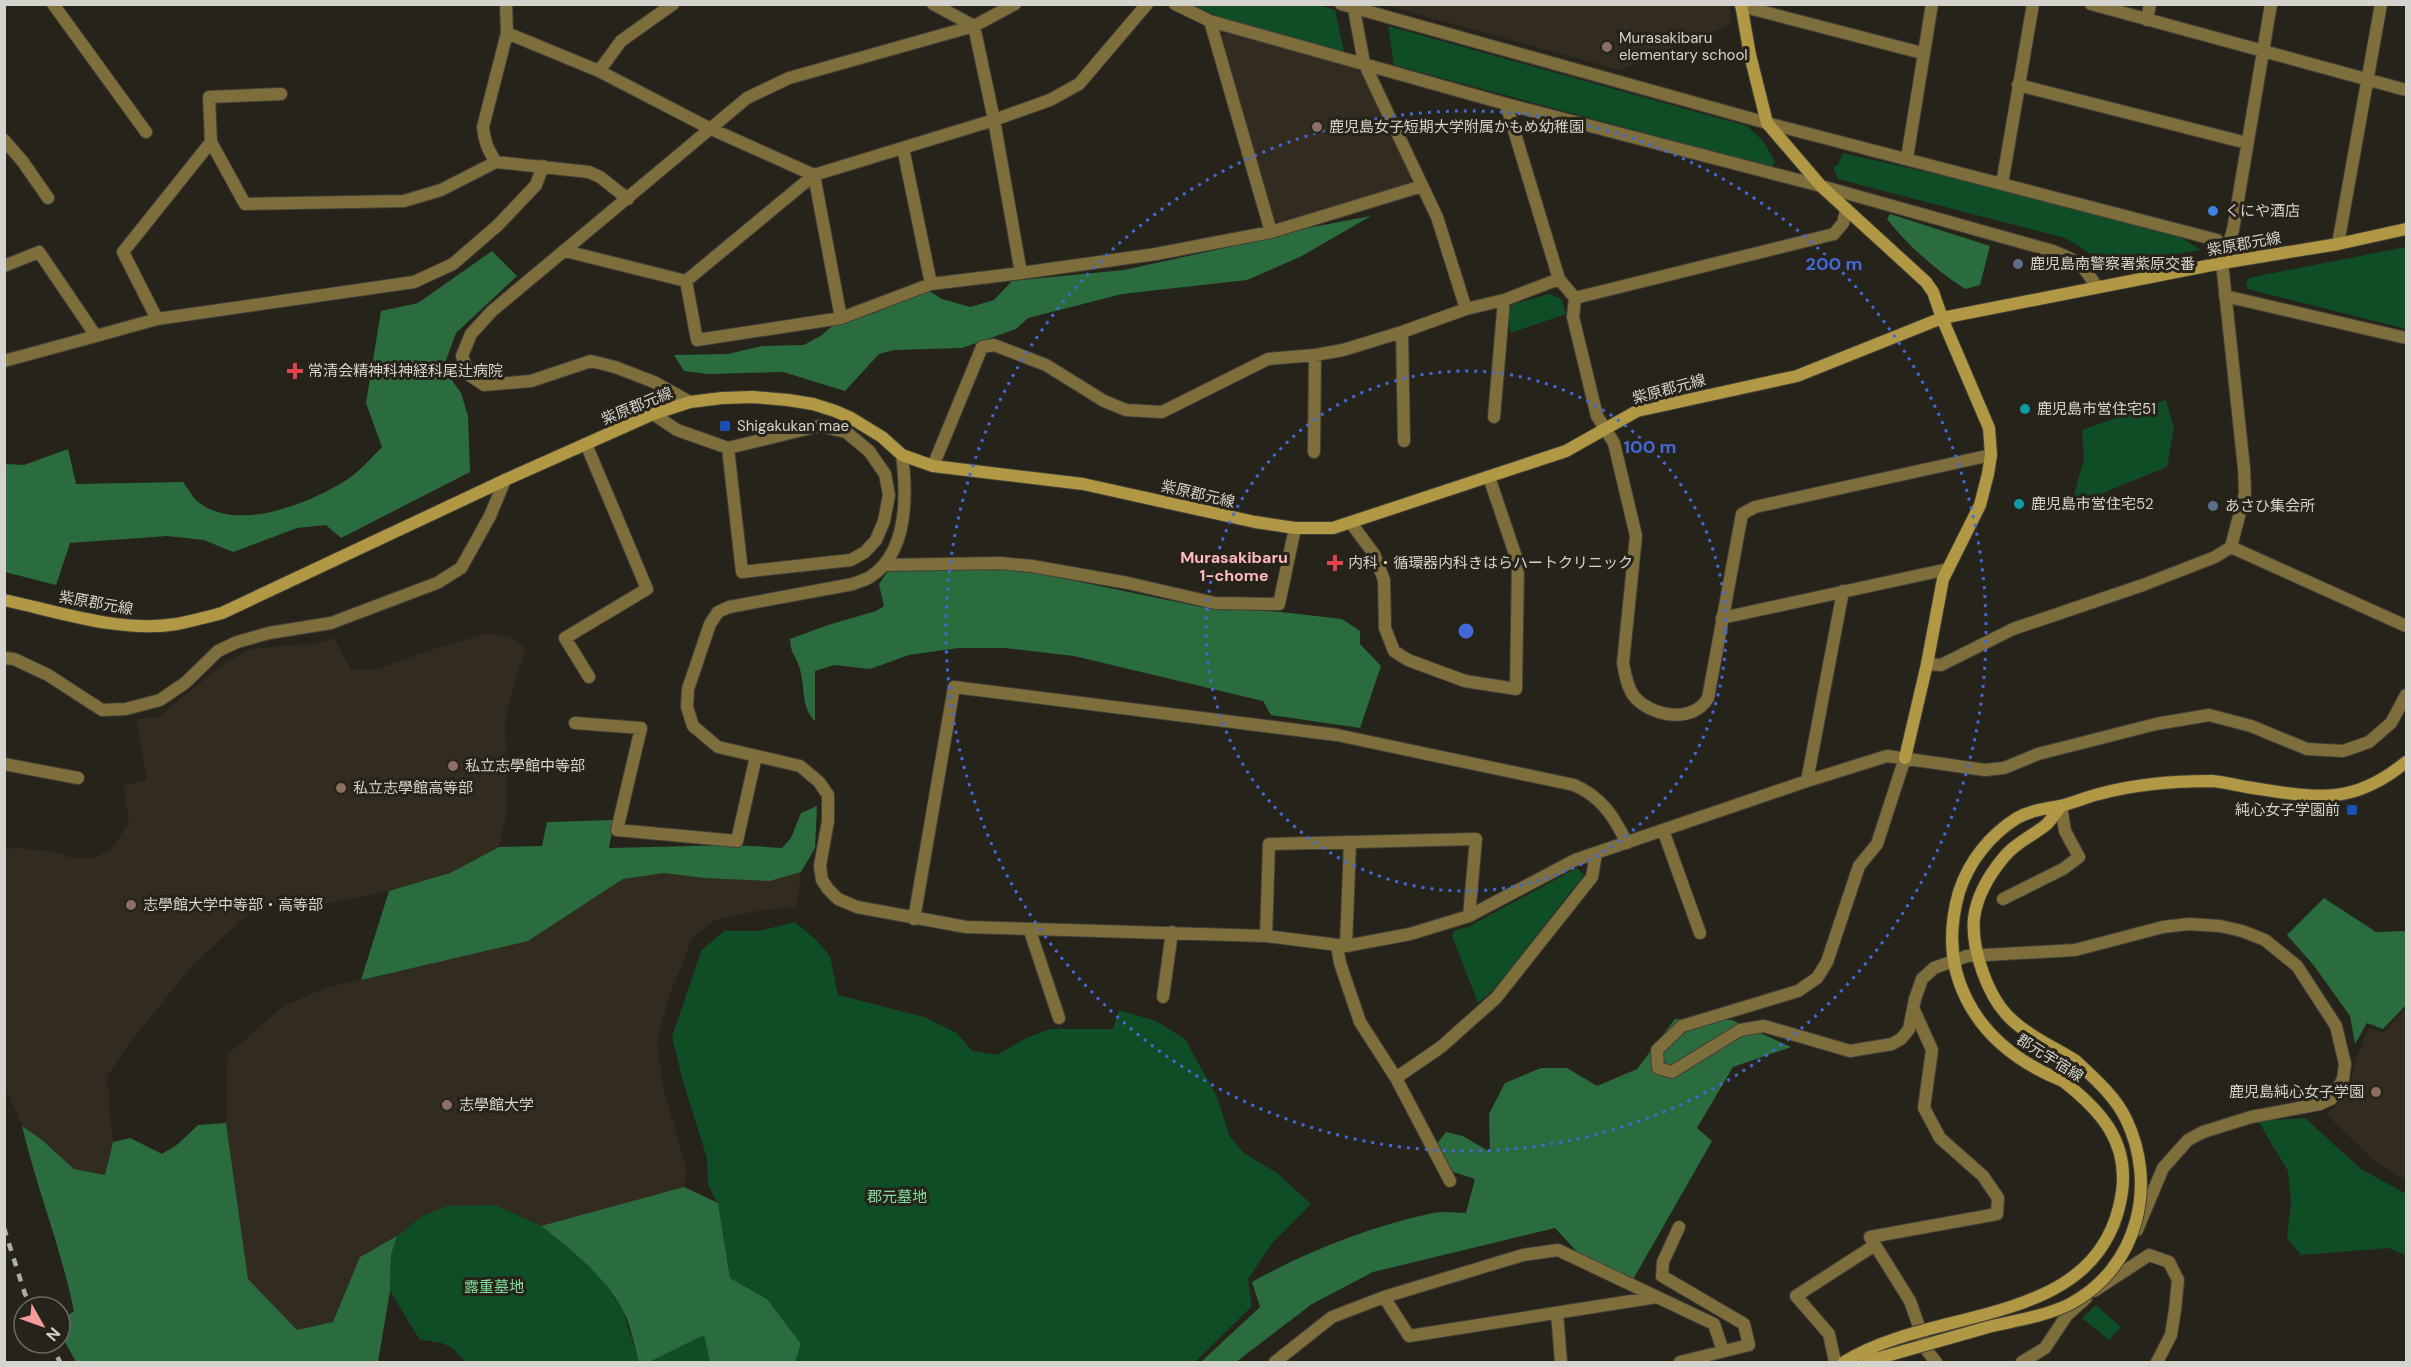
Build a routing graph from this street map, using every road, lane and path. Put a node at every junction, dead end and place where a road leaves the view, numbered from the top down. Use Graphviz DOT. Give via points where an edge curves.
graph roads {
  1 [pos="53,4"];
  2 [pos="506,4"];
  3 [pos="673,4"];
  4 [pos="933,4"];
  5 [pos="1015,4"];
  6 [pos="1147,4"];
  7 [pos="1175,4"];
  8 [pos="1932,4"];
  9 [pos="2033,4"];
  10 [pos="2091,4"];
  11 [pos="2150,4"];
  12 [pos="2271,4"];
  13 [pos="2381,4"];
  14 [pos="1741,5"];
  15 [pos="1349,6"];
  16 [pos="2147,20"];
  17 [pos="1210,21"];
  18 [pos="974,26"];
  19 [pos="507,33"];
  20 [pos="2264,51"];
  21 [pos="1922,53"];
  22 [pos="1364,63"];
  23 [pos="599,71"];
  24 [pos="2367,79"];
  25 [pos="2018,85"];
  26 [pos="2406,90"];
  27 [pos="281,94"];
  28 [pos="1506,104"];
  29 [pos="994,120"];
  30 [pos="1767,123"];
  31 [pos="709,128"];
  32 [pos="146,132"];
  33 [pos="4,141"];
  34 [pos="211,142"];
  35 [pos="2247,143"];
  36 [pos="903,148"];
  37 [pos="1907,158"];
  38 [pos="496,162"];
  39 [pos="543,166"];
  40 [pos="814,175"];
  41 [pos="2002,184"];
  42 [pos="1422,186"];
  43 [pos="1821,186"];
  44 [pos="48,198"];
  45 [pos="628,199"];
  46 [pos="1846,210"];
  47 [pos="2406,229"];
  48 [pos="1271,232"];
  49 [pos="2338,244"];
  50 [pos="565,251"];
  51 [pos="2222,263"];
  52 [pos="4,266"];
  53 [pos="1021,273"];
  54 [pos="1559,279"];
  55 [pos="686,281"];
  56 [pos="931,284"];
  57 [pos="2097,287"];
  58 [pos="2225,296"];
  59 [pos="1575,298"];
  60 [pos="1504,300"];
  61 [pos="1466,309"];
  62 [pos="841,318"];
  63 [pos="1942,318"];
  64 [pos="157,319"];
  65 [pos="1402,332"];
  66 [pos="96,336"];
  67 [pos="2406,338"];
  68 [pos="1315,355"];
  69 [pos="4,361"];
  70 [pos="690,402"];
  71 [pos="653,414"];
  72 [pos="1494,417"];
  73 [pos="1605,429"];
  74 [pos="1404,441"];
  75 [pos="586,444"];
  76 [pos="728,448"];
  77 [pos="1314,452"];
  78 [pos="902,455"];
  79 [pos="1991,455"];
  80 [pos="933,466"];
  81 [pos="1489,477"];
  82 [pos="505,480"];
  83 [pos="1351,523"];
  84 [pos="1295,528"];
  85 [pos="2232,547"];
  86 [pos="884,565"];
  87 [pos="1948,569"];
  88 [pos="1843,591"];
  89 [pos="4,600"];
  90 [pos="1722,618"];
  91 [pos="2406,626"];
  92 [pos="4,658"];
  93 [pos="1927,664"];
  94 [pos="589,677"];
  95 [pos="2406,694"];
  96 [pos="575,723"];
  97 [pos="756,756"];
  98 [pos="1905,758"];
  99 [pos="2406,762"];
  100 [pos="4,764"];
  101 [pos="78,778"];
  102 [pos="1807,781"];
  103 [pos="2061,806"];
  104 [pos="1663,830"];
  105 [pos="1350,842"];
  106 [pos="1627,843"];
  107 [pos="1596,853"];
  108 [pos="2002,899"];
  109 [pos="1469,916"];
  110 [pos="914,919"];
  111 [pos="1030,931"];
  112 [pos="1172,932"];
  113 [pos="1700,933"];
  114 [pos="1266,936"];
  115 [pos="1342,946"];
  116 [pos="1979,956"];
  117 [pos="1953,960"];
  118 [pos="1163,997"];
  119 [pos="1914,1010"];
  120 [pos="1059,1018"];
  121 [pos="1396,1078"];
  122 [pos="1450,1181"];
  123 [pos="1679,1227"];
  124 [pos="1875,1245"];
  125 [pos="2093,1292"];
  126 [pos="1384,1297"];
  127 [pos="1658,1297"];
  128 [pos="1557,1312"];
  129 [pos="1723,1351"];
  130 [pos="1275,1362"];
  131 [pos="1561,1362"];
  132 [pos="1680,1362"];
  133 [pos="1835,1362"];
  134 [pos="1844,1362"];
  135 [pos="1865,1362"];
  136 [pos="1936,1362"];
  137 [pos="2022,1362"];
  138 [pos="2157,1362"];
  1 -- 32 [label="street"];
  2 -- 19 [label="street"];
  3 -- 23 [label="street" via="621,41"];
  4 -- 18 [label="street"];
  5 -- 18 [label="street"];
  6 -- 29 [label="street" via="1079,84 1050,100"];
  7 -- 17 [label="street"];
  8 -- 21 [label="street"];
  9 -- 25 [label="street"];
  10 -- 16 [label="street"];
  11 -- 16 [label="street"];
  12 -- 20 [label="street"];
  13 -- 24 [label="street"];
  14 -- 21 [label="street"];
  14 -- 30 [label="street"];
  15 -- 22 [label="street"];
  15 -- 30 [label="street"];
  16 -- 20 [label="street"];
  17 -- 22 [label="street"];
  17 -- 48 [label="street"];
  18 -- 29 [label="street"];
  18 -- 31 [label="street" via="789,78 747,98"];
  19 -- 23 [label="street"];
  19 -- 38 [label="street" via="483,126 484,141"];
  20 -- 24 [label="street"];
  20 -- 35 [label="street"];
  21 -- 37 [label="street"];
  22 -- 28 [label="street"];
  22 -- 42 [label="street"];
  23 -- 31 [label="street"];
  24 -- 26 [label="street"];
  24 -- 49 [label="street"];
  25 -- 35 [label="street"];
  25 -- 41 [label="street"];
  27 -- 34 [label="street" via="209,97"];
  28 -- 43 [label="street"];
  28 -- 54 [label="street"];
  29 -- 36 [label="street"];
  29 -- 53 [label="street"];
  30 -- 37 [label="street"];
  30 -- 43 [label="street"];
  31 -- 40 [label="street"];
  31 -- 45 [label="street"];
  33 -- 44 [label="street"];
  34 -- 38 [label="street" via="244,204 404,201 441,190"];
  34 -- 64 [label="street" via="123,252"];
  35 -- 51 [label="street" via="2233,230"];
  36 -- 40 [label="street"];
  36 -- 56 [label="street"];
  37 -- 41 [label="street"];
  38 -- 39 [label="street"];
  39 -- 45 [label="street" via="589,172"];
  39 -- 64 [label="street" via="537,185 498,225 453,264 414,282"];
  40 -- 55 [label="street"];
  40 -- 62 [label="street"];
  41 -- 51 [label="street" via="2217,240"];
  42 -- 48 [label="street"];
  42 -- 61 [label="street" via="1437,217"];
  43 -- 46 [label="street"];
  43 -- 57 [label="street" via="2053,251 2076,260"];
  45 -- 50 [label="street"];
  46 -- 59 [label="street" via="1843,223 1834,234"];
  46 -- 63 [label="street" via="1926,282"];
  47 -- 49 [label="street, 紫原郡元線"];
  48 -- 53 [label="street" via="1156,254"];
  49 -- 51 [label="street, 紫原郡元線"];
  50 -- 55 [label="street"];
  50 -- 70 [label="street" via="492,311 471,334 462,356 470,375 484,385 531,381 591,361 654,382"];
  51 -- 57 [label="street, 紫原郡元線"];
  51 -- 58 [label="street"];
  52 -- 66 [label="street" via="39,252"];
  53 -- 56 [label="street"];
  54 -- 59 [label="street"];
  54 -- 60 [label="street"];
  55 -- 62 [label="street" via="697,340"];
  56 -- 62 [label="street"];
  57 -- 63 [label="street, 紫原郡元線"];
  58 -- 67 [label="street"];
  58 -- 85 [label="street" via="2245,493"];
  59 -- 73 [label="street" via="1573,317 1597,416"];
  60 -- 61 [label="street"];
  60 -- 72 [label="street"];
  61 -- 65 [label="street"];
  63 -- 73 [label="street, 紫原郡元線" via="1797,376 1662,404 1637,411"];
  63 -- 79 [label="street" via="1989,428"];
  64 -- 66 [label="street"];
  65 -- 68 [label="street"];
  65 -- 74 [label="street"];
  66 -- 69 [label="street"];
  68 -- 77 [label="street"];
  68 -- 80 [label="street" via="1268,359 1179,405 1162,412 1144,412 1126,410 1104,400 1046,365 1013,351 994,345 982,347"];
  70 -- 71 [label="street, 紫原郡元線"];
  70 -- 78 [label="street, 紫原郡元線" via="753,397 813,404 851,418"];
  71 -- 75 [label="street, 紫原郡元線"];
  71 -- 76 [label="street" via="677,430"];
  73 -- 81 [label="street, 紫原郡元線" via="1566,451"];
  73 -- 90 [label="street" via="1614,443 1636,536 1623,663 1633,695 1647,707 1665,714 1677,716 1700,709 1708,698"];
  75 -- 82 [label="street, 紫原郡元線"];
  75 -- 94 [label="street" via="647,589 565,638"];
  76 -- 76 [label="street" via="819,426 846,432 870,451 885,474 889,495 876,540 851,560 742,572"];
  78 -- 80 [label="street, 紫原郡元線"];
  78 -- 86 [label="street" via="905,509 897,540"];
  79 -- 87 [label="street" via="1980,505"];
  79 -- 90 [label="street" via="1755,507 1742,514"];
  80 -- 84 [label="street, 紫原郡元線" via="1083,483"];
  81 -- 83 [label="street, 紫原郡元線"];
  81 -- 83 [label="street" via="1518,562 1516,689 1465,681 1407,660 1394,651 1385,628 1384,580 1374,554"];
  82 -- 89 [label="street, 紫原郡元線" via="222,613 176,624 140,626"];
  82 -- 92 [label="street" via="461,568 437,583 331,623 237,642 218,651 185,683 160,700 126,710 102,710 48,675"];
  83 -- 84 [label="street, 紫原郡元線" via="1333,528"];
  84 -- 86 [label="street" via="1279,604 1215,603 1032,566"];
  85 -- 91 [label="street"];
  85 -- 93 [label="street" via="2143,585 2013,629 1941,665"];
  86 -- 97 [label="street" via="853,584 718,612 710,624 688,689 687,707 693,726 718,747"];
  87 -- 88 [label="street"];
  87 -- 93 [label="street"];
  88 -- 90 [label="street"];
  88 -- 102 [label="street"];
  93 -- 98 [label="street"];
  95 -- 98 [label="street" via="2391,723 2369,741 2343,751 2307,749 2251,726 2209,715 2156,724 2038,754 2004,768 1985,770"];
  96 -- 97 [label="street" via="641,728 616,830 737,841"];
  97 -- 110 [label="street" via="800,766 814,776 828,795 820,866 828,889 838,899 857,907"];
  98 -- 102 [label="street" via="1887,756"];
  98 -- 119 [label="street" via="1877,844 1859,866 1827,962 1816,978 1798,991 1682,1026 1657,1050 1658,1068 1672,1072 1740,1030 1764,1026 1850,1051 1892,1044 1909,1029"];
  99 -- 103 [label="street, 郡元宇宿線" via="2370,787 2343,794 2317,797 2214,781 2156,784"];
  100 -- 101 [label="street"];
  102 -- 104 [label="street"];
  103 -- 108 [label="street" via="2065,831 2079,857"];
  103 -- 116 [label="street" via="2046,824 2010,850 1986,881 1974,916"];
  103 -- 117 [label="street, 郡元宇宿線" via="2019,817 2000,830 1975,859 1964,877 1954,911"];
  104 -- 106 [label="street"];
  104 -- 113 [label="street"];
  105 -- 109 [label="street" via="1476,839"];
  105 -- 114 [label="street" via="1269,844"];
  105 -- 115 [label="street"];
  106 -- 107 [label="street"];
  106 -- 110 [label="street" via="1601,802 1575,785 1337,735 954,687"];
  107 -- 109 [label="street" via="1575,860"];
  107 -- 121 [label="street" via="1593,876 1496,998 1441,1047"];
  109 -- 115 [label="street" via="1410,934"];
  110 -- 111 [label="street"];
  111 -- 112 [label="street"];
  111 -- 120 [label="street"];
  112 -- 114 [label="street"];
  112 -- 118 [label="street"];
  114 -- 115 [label="street"];
  115 -- 121 [label="street" via="1340,963 1360,1022"];
  116 -- 117 [label="street"];
  116 -- 125 [label="street" via="2075,950 2163,927 2220,926 2265,940 2281,951 2297,966 2336,1026 2345,1064 2343,1079 2331,1099 2251,1117 2188,1140 2163,1168 2126,1256"];
  116 -- 135 [label="street, bridge" via="1986,982 2010,1018 2076,1061 2118,1105 2138,1155 2142,1192 2138,1218 2120,1257 2086,1293 2062,1307"];
  117 -- 119 [label="street" via="1934,968 1922,979"];
  117 -- 134 [label="street, 郡元宇宿線, bridge" via="1957,980 1986,1031 2033,1067 2063,1081 2109,1126 2118,1152 2122,1186 2118,1214 2104,1246 2083,1270 2056,1288 1864,1350"];
  119 -- 124 [label="street" via="1932,1050 1924,1108 1940,1138 1983,1176 1998,1198 1997,1214 1870,1237"];
  121 -- 122 [label="street"];
  123 -- 129 [label="street" via="1663,1262 1662,1276 1744,1324 1749,1345"];
  124 -- 133 [label="street" via="1796,1296 1829,1334"];
  124 -- 136 [label="street" via="1910,1301 1928,1352"];
  125 -- 137 [label="street" via="2067,1315 2045,1348"];
  125 -- 138 [label="street" via="2149,1255 2169,1262 2178,1280 2175,1310 2171,1335"];
  126 -- 127 [label="street" via="1523,1255 1558,1250"];
  126 -- 128 [label="street" via="1409,1336"];
  126 -- 130 [label="street" via="1332,1317"];
  127 -- 128 [label="street"];
  127 -- 129 [label="street" via="1714,1324"];
  128 -- 131 [label="street"];
  129 -- 132 [label="street"];
}
